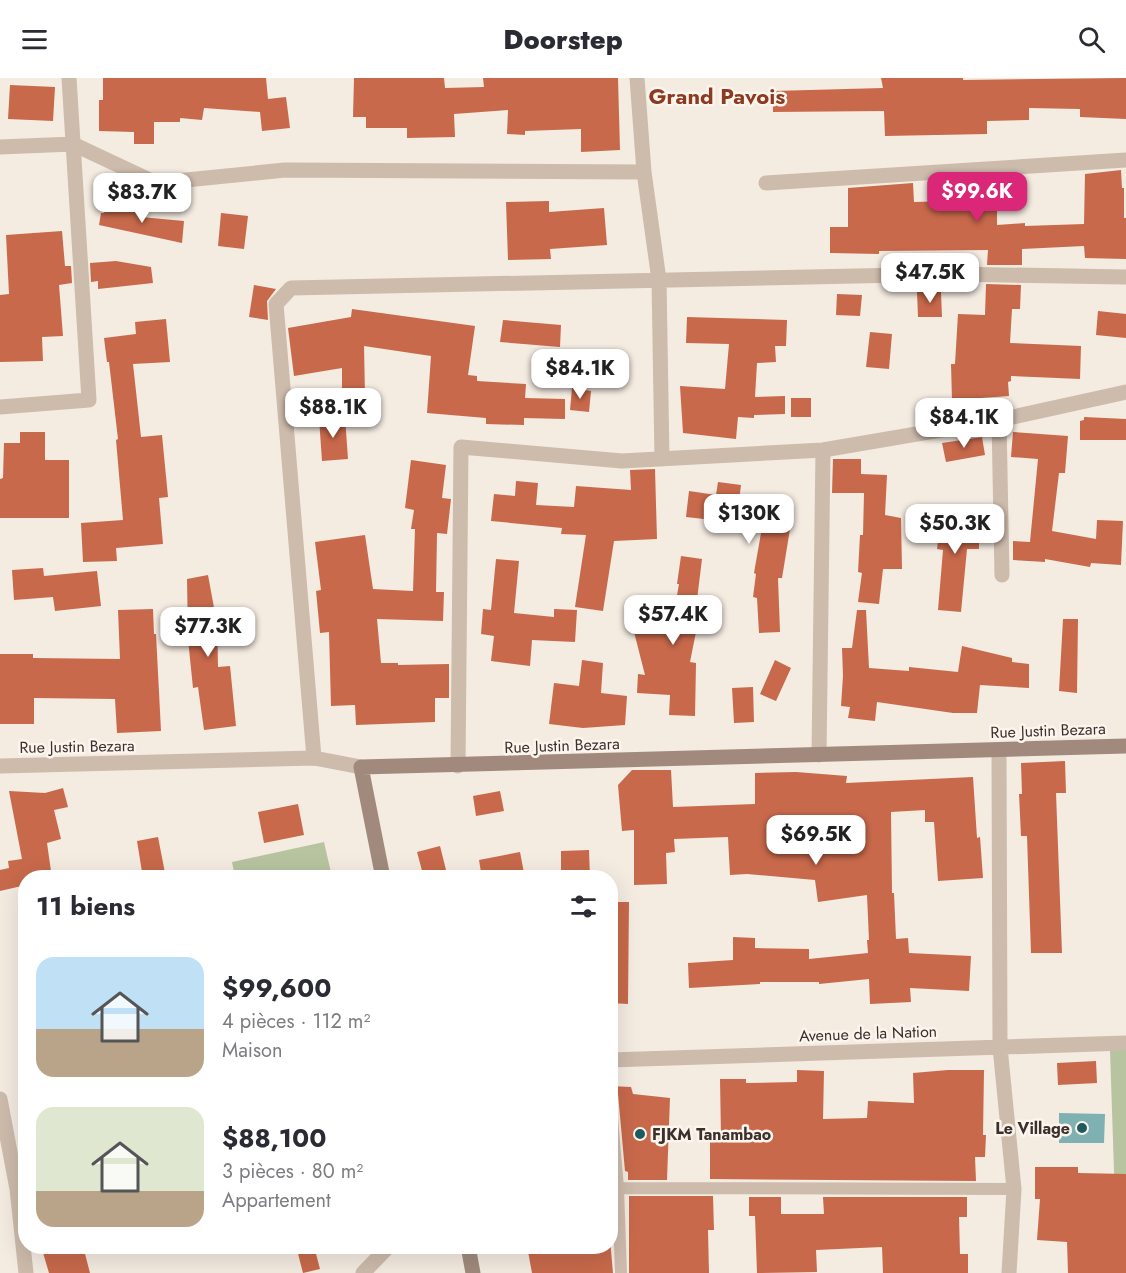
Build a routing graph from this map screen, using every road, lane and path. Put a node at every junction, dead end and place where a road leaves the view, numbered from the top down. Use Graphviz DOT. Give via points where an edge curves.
graph roads {
  1 [pos="69,78"];
  2 [pos="637,78"];
  3 [pos="73,144"];
  4 [pos="0,147"];
  5 [pos="1126,160"];
  6 [pos="644,172"];
  7 [pos="766,183"];
  8 [pos="1126,278"];
  9 [pos="659,280"];
  10 [pos="1126,392"];
  11 [pos="0,407"];
  12 [pos="999,420"];
  13 [pos="823,450"];
  14 [pos="662,459"];
  15 [pos="1002,575"];
  16 [pos="1126,746"];
  17 [pos="999,750"];
  18 [pos="819,755"];
  19 [pos="314,758"];
  20 [pos="0,766"];
  21 [pos="458,766"];
  22 [pos="361,768"];
  23 [pos="380,870"];
  24 [pos="1126,1043"];
  25 [pos="1000,1047"];
  26 [pos="618,1060"];
  27 [pos="0,1099"];
  28 [pos="618,1188"];
  29 [pos="1014,1189"];
  30 [pos="18,1198"];
  31 [pos="24,1254"];
  32 [pos="381,1254"];
  33 [pos="469,1254"];
  34 [pos="26,1273"];
  35 [pos="363,1273"];
  36 [pos="473,1273"];
  37 [pos="621,1273"];
  38 [pos="1009,1273"];
  1 -- 3 [label="street"];
  2 -- 6 [label="street"];
  3 -- 4 [label="street"];
  3 -- 6 [label="street" via="156,183 285,170"];
  3 -- 11 [label="street" via="89,400"];
  5 -- 7 [label="street"];
  6 -- 9 [label="street"];
  8 -- 9 [label="street" via="950,274"];
  9 -- 14 [label="street"];
  9 -- 19 [label="street" via="291,288 276,304"];
  10 -- 12 [label="street"];
  12 -- 13 [label="street"];
  12 -- 15 [label="street"];
  13 -- 14 [label="street"];
  13 -- 18 [label="street"];
  14 -- 21 [label="street" via="622,460 461,447"];
  16 -- 17 [label="main road, Rue Justin Bezara"];
  17 -- 18 [label="main road, Rue Justin Bezara"];
  17 -- 25 [label="street"];
  18 -- 21 [label="main road, Rue Justin Bezara"];
  19 -- 20 [label="street, Rue Justin Bezara"];
  19 -- 22 [label="street, Rue Justin Bezara"];
  21 -- 22 [label="main road, Rue Justin Bezara"];
  22 -- 23 [label="main road"];
  24 -- 25 [label="street, Avenue de la Nation"];
  25 -- 26 [label="street, Avenue de la Nation"];
  25 -- 29 [label="street"];
  27 -- 30 [label="street"];
  28 -- 29 [label="lane"];
  28 -- 37 [label="lane"];
  29 -- 38 [label="street"];
  31 -- 34 [label="street"];
  32 -- 35 [label="street"];
  33 -- 36 [label="main road"];
}
